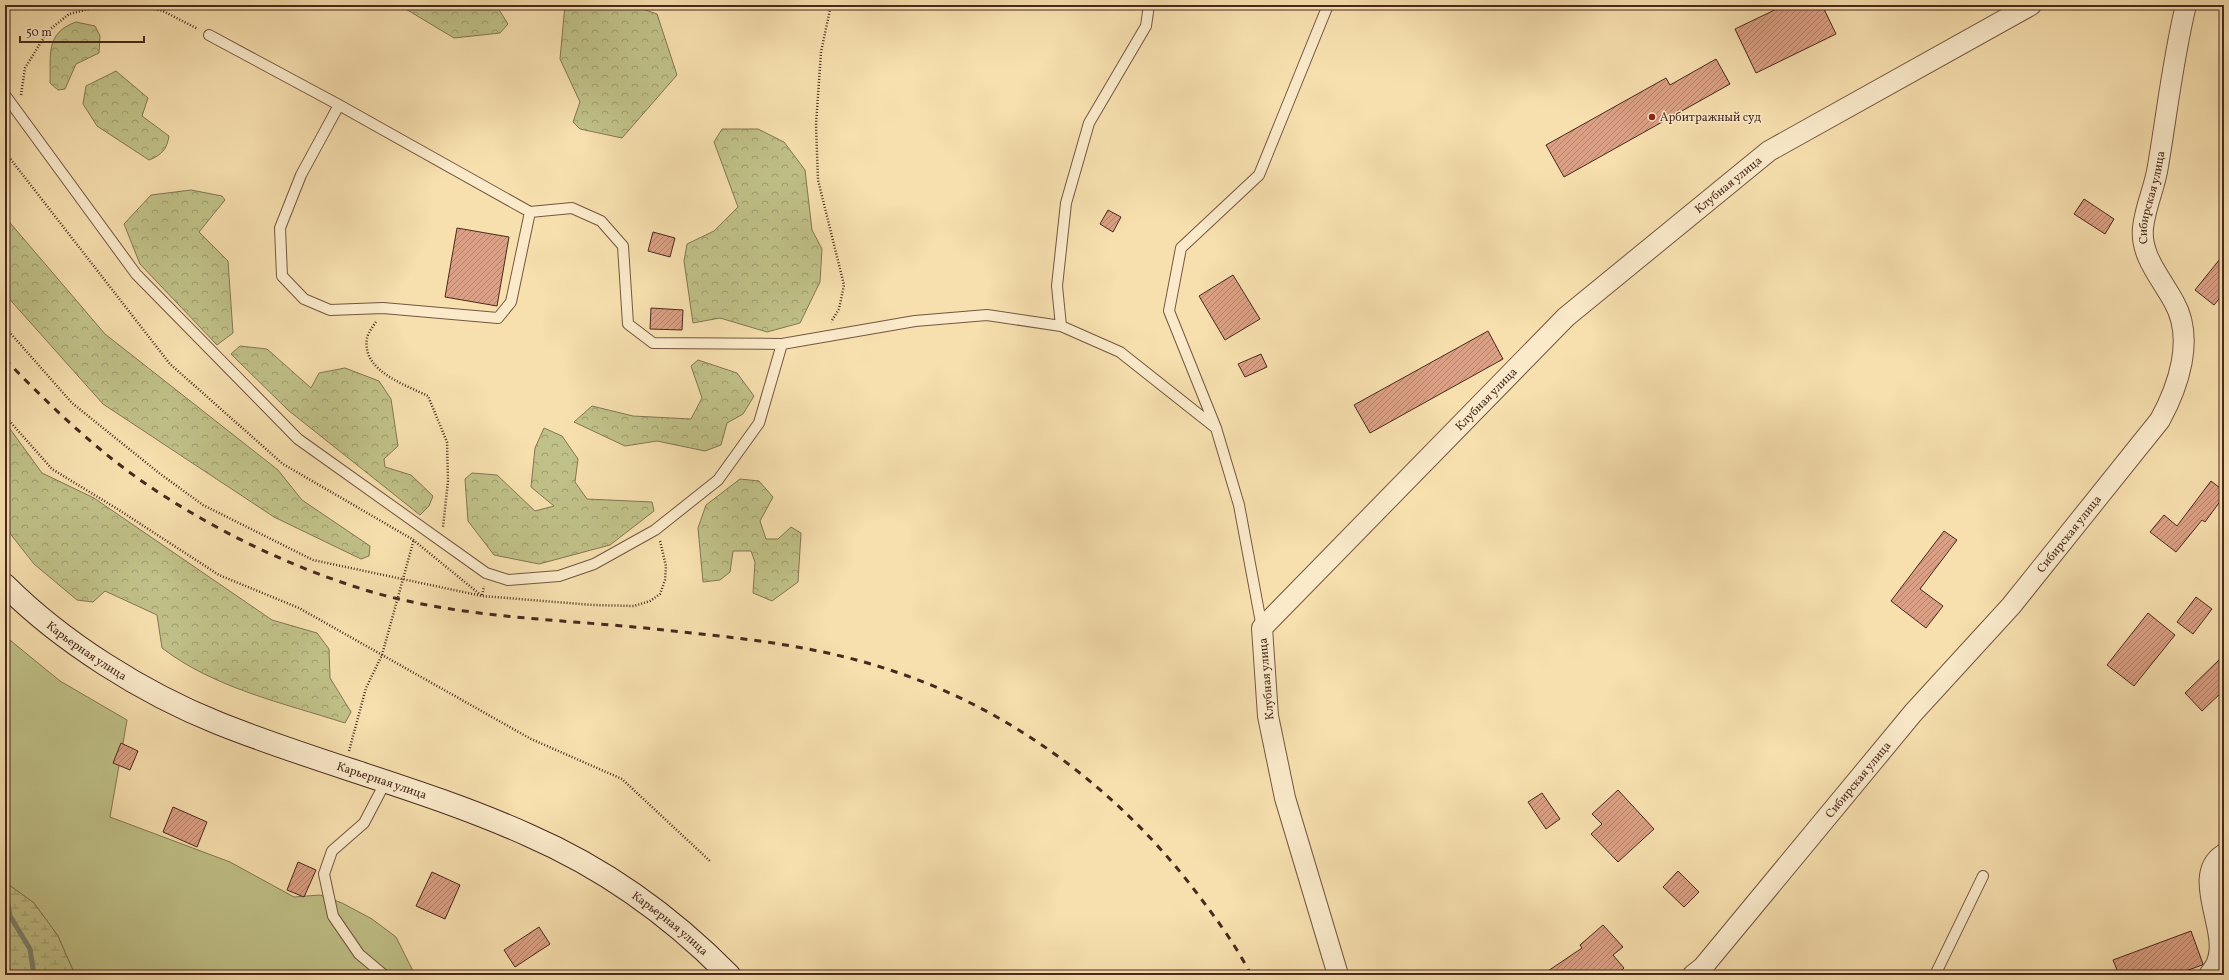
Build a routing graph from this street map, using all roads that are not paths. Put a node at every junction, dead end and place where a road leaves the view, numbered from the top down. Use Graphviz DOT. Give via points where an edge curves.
graph roads {
  1 [pos="1149,5"];
  2 [pos="1328,5"];
  3 [pos="2031,5"];
  4 [pos="2186,5"];
  5 [pos="210,35"];
  6 [pos="5,95"];
  7 [pos="338,104"];
  8 [pos="530,212"];
  9 [pos="1061,326"];
  10 [pos="782,344"];
  11 [pos="1216,428"];
  12 [pos="5,585"];
  13 [pos="1262,628"];
  14 [pos="386,781"];
  15 [pos="2224,854"];
  16 [pos="1984,876"];
  17 [pos="2215,972"];
  18 [pos="384,975"];
  19 [pos="729,975"];
  20 [pos="1338,975"];
  21 [pos="1693,975"];
  22 [pos="1935,975"];
  1 -- 9 [label="lane" via="1146,26 1089,123 1066,203 1057,286"];
  2 -- 11 [label="lane" via="1259,175 1181,248 1169,311"];
  3 -- 13 [label="street, Клубная улица" via="1763,156 1566,317"];
  4 -- 21 [label="street, Сибирская улица" via="2158,168 2143,228 2143,242 2148,257 2175,303 2181,319 2182,358 2170,402 2160,420 2011,606 1913,713"];
  5 -- 7 [label="lane"];
  6 -- 10 [label="lane" via="136,274 298,439 486,573 508,580 559,576 594,564 655,530 718,480 760,423"];
  7 -- 8 [label="lane"];
  7 -- 8 [label="lane" via="301,175 280,228 282,276 304,299 330,310 383,308 498,318 511,302"];
  8 -- 10 [label="lane" via="572,208 601,222 623,246 628,324 653,343"];
  9 -- 10 [label="lane" via="987,315 914,321"];
  9 -- 11 [label="lane" via="1120,352"];
  11 -- 13 [label="lane" via="1239,505"];
  12 -- 14 [label="main road, Карьерная улица" via="57,631 97,659 177,704 244,733"];
  13 -- 20 [label="street, Клубная улица" via="1268,716 1286,798"];
  14 -- 18 [label="lane" via="364,823 332,851 324,874 333,916 359,954"];
  14 -- 19 [label="main road, Карьерная улица" via="528,835 597,869 672,922"];
  15 -- 17 [label="street" via="2216,859 2211,872 2210,889 2219,958"];
  16 -- 22 [label="lane"];
}
